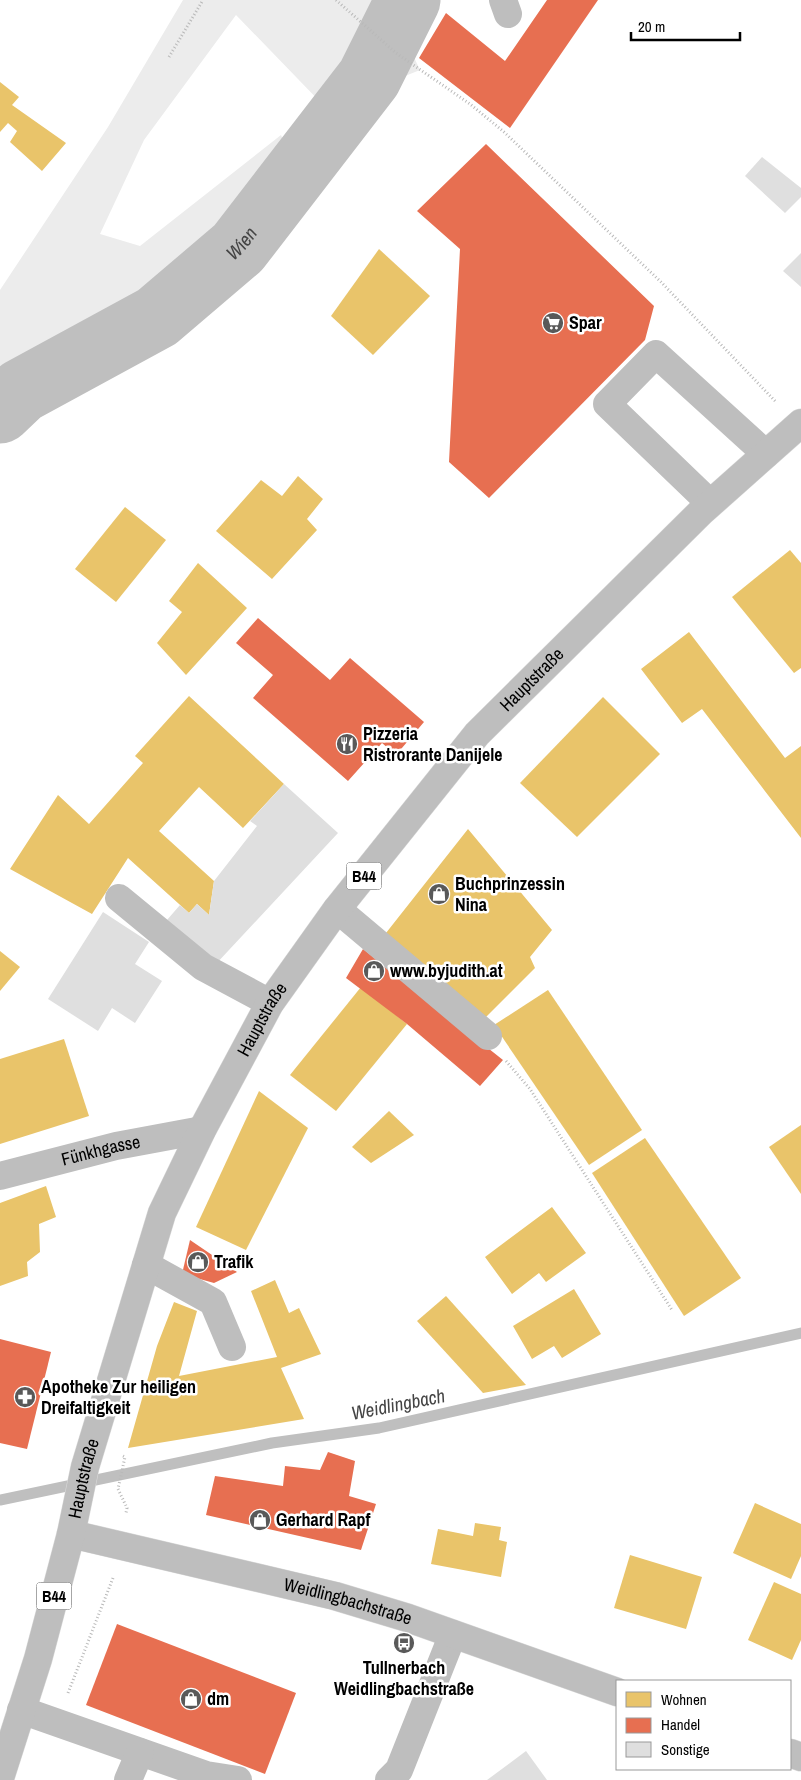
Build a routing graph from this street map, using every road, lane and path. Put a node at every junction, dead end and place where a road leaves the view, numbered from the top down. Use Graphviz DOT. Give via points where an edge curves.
graph roads {
  1 [pos="203,0"];
  2 [pos="336,0"];
  3 [pos="169,57"];
  4 [pos="799,424"];
  5 [pos="766,454"];
  6 [pos="710,503"];
  7 [pos="119,898"];
  8 [pos="337,909"];
  9 [pos="270,1003"];
  10 [pos="488,1036"];
  11 [pos="202,1130"];
  12 [pos="0,1176"];
  13 [pos="146,1265"];
  14 [pos="672,1310"];
  15 [pos="232,1347"];
  16 [pos="125,1458"];
  17 [pos="71,1534"];
  18 [pos="119,1546"];
  19 [pos="453,1634"];
  20 [pos="616,1692"];
  21 [pos="21,1710"];
  22 [pos="57,1722"];
  23 [pos="140,1752"];
  24 [pos="394,1775"];
  25 [pos="0,1778"];
  26 [pos="128,1780"];
  27 [pos="234,1780"];
  1 -- 3 [label="path"];
  2 -- 4 [label="path" via="396,53 470,104 504,132 661,282"];
  4 -- 5 [label="main road, Hauptstraße / B44"];
  5 -- 6 [label="main road, Hauptstraße / B44"];
  5 -- 6 [label="main road" via="656,354 607,404"];
  6 -- 8 [label="main road, Hauptstraße / B44" via="477,734"];
  7 -- 9 [label="main road" via="203,967"];
  8 -- 9 [label="main road, Hauptstraße / B44"];
  8 -- 10 [label="main road"];
  9 -- 11 [label="main road, Hauptstraße / B44"];
  10 -- 14 [label="path" via="530,1089"];
  11 -- 12 [label="main road, Fünkhgasse" via="116,1146"];
  11 -- 13 [label="main road, Hauptstraße / B44" via="162,1213"];
  13 -- 15 [label="main road" via="212,1302"];
  13 -- 17 [label="main road, Hauptstraße / B44" via="85,1467"];
  16 -- 18 [label="path" via="118,1489 127,1508"];
  17 -- 18 [label="main road, Weidlingbachstraße"];
  17 -- 21 [label="main road, Hauptstraße / B44"];
  18 -- 19 [label="main road, Weidlingbachstraße" via="335,1596"];
  18 -- 22 [label="path" via="113,1577"];
  19 -- 20 [label="main road, Weidlingbachstraße"];
  19 -- 24 [label="main road"];
  21 -- 22 [label="main road"];
  21 -- 25 [label="main road, Hauptstraße / B44"];
  22 -- 23 [label="main road"];
  23 -- 26 [label="main road"];
  23 -- 27 [label="main road" via="206,1775"];
}
